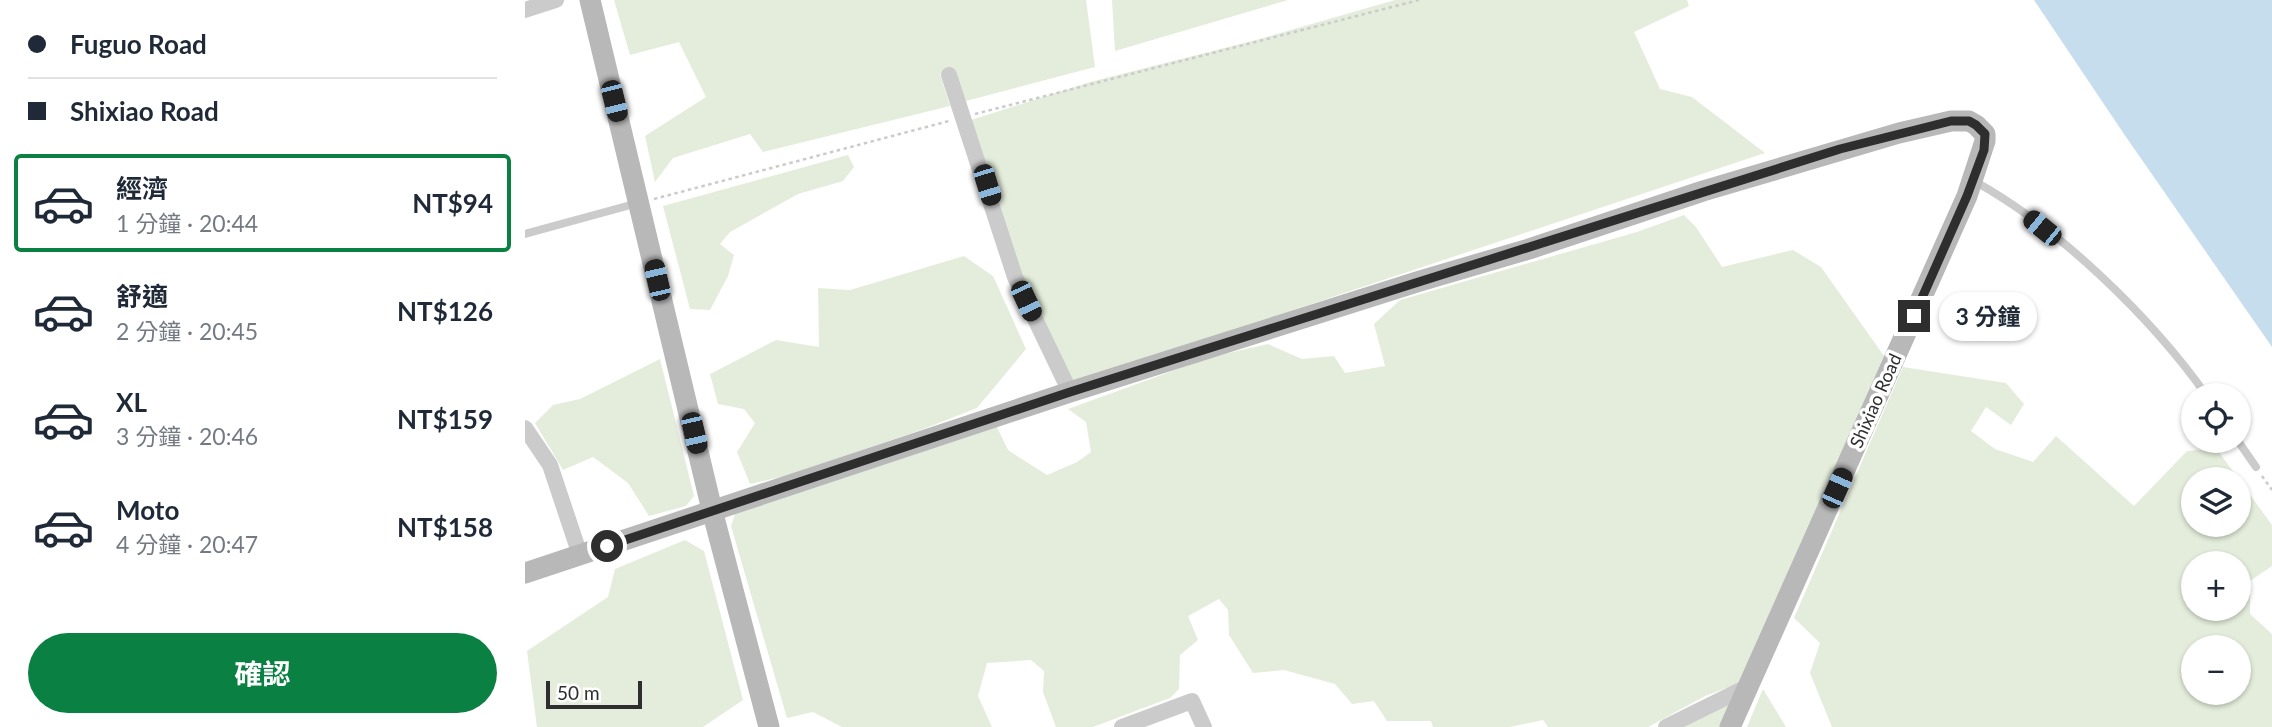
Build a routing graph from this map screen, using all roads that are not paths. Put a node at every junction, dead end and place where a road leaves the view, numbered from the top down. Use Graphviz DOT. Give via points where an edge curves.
graph roads {
  1 [pos="556,0"];
  2 [pos="590,0"];
  3 [pos="525,10"];
  4 [pos="949,75"];
  5 [pos="1972,181"];
  6 [pos="638,203"];
  7 [pos="525,233"];
  8 [pos="2197,383"];
  9 [pos="1070,392"];
  10 [pos="525,428"];
  11 [pos="2246,453"];
  12 [pos="2256,467"];
  13 [pos="712,510"];
  14 [pos="580,555"];
  15 [pos="525,573"];
  16 [pos="1749,686"];
  17 [pos="769,727"];
  18 [pos="1122,727"];
  19 [pos="1204,727"];
  20 [pos="1666,727"];
  21 [pos="1730,727"];
  1 -- 3 [label="street"];
  2 -- 6 [label="street"];
  4 -- 9 [label="street" via="1016,277"];
  5 -- 8 [label="lane" via="2017,208 2088,266 2165,342"];
  5 -- 9 [label="street, Shixiao Road" via="1984,150 1985,134 1976,125 1951,121 1899,133"];
  5 -- 16 [label="street, Shixiao Road"];
  6 -- 7 [label="lane"];
  6 -- 13 [label="street"];
  9 -- 13 [label="street"];
  10 -- 14 [label="street" via="550,465"];
  11 -- 12 [label="lane"];
  13 -- 14 [label="street"];
  13 -- 17 [label="street"];
  14 -- 15 [label="street"];
  16 -- 20 [label="street"];
  16 -- 21 [label="street, Shixiao Road"];
  18 -- 19 [label="street" via="1192,701"];
}
